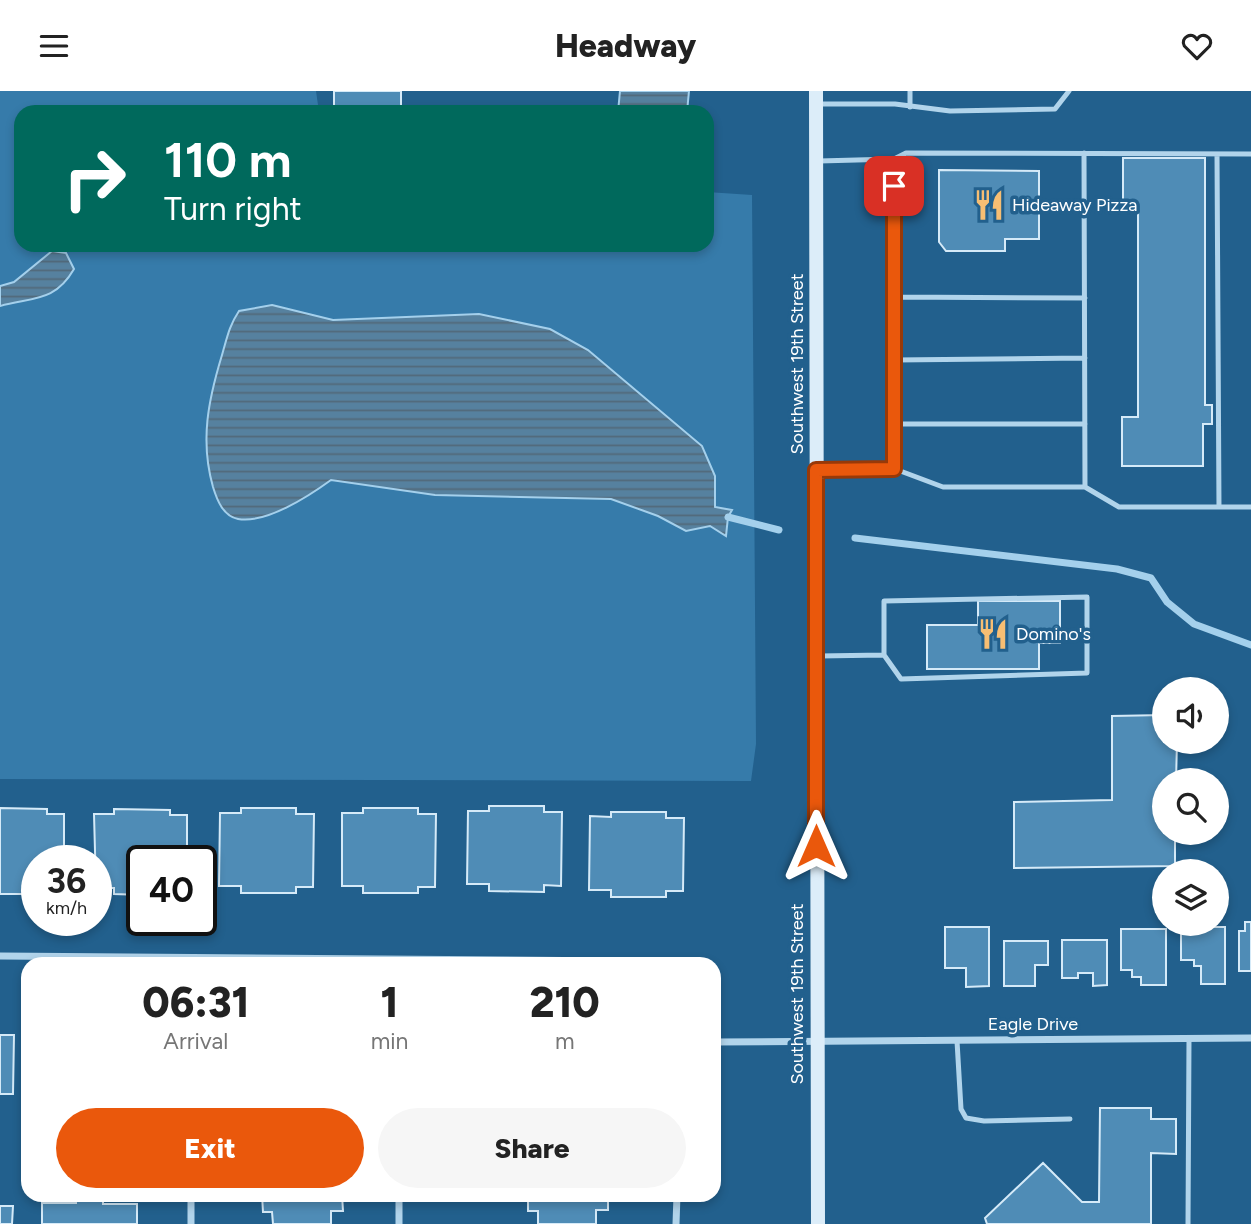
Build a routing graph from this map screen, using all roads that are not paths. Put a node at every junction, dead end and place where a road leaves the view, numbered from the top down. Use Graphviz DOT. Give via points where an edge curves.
graph roads {
  1 [pos="910,91"];
  2 [pos="1069,91"];
  3 [pos="816,98"];
  4 [pos="910,107"];
  5 [pos="1084,153"];
  6 [pos="1217,154"];
  7 [pos="1251,154"];
  8 [pos="894,159"];
  9 [pos="816,161"];
  10 [pos="895,297"];
  11 [pos="1085,298"];
  12 [pos="1085,358"];
  13 [pos="895,360"];
  14 [pos="895,424"];
  15 [pos="1085,424"];
  16 [pos="894,469"];
  17 [pos="816,470"];
  18 [pos="1085,487"];
  19 [pos="1219,507"];
  20 [pos="1251,507"];
  21 [pos="884,655"];
  22 [pos="816,656"];
  23 [pos="0,955"];
  24 [pos="194,955"];
  25 [pos="262,957"];
  26 [pos="1251,1038"];
  27 [pos="1189,1039"];
  28 [pos="957,1041"];
  29 [pos="721,1042"];
  30 [pos="816,1042"];
  31 [pos="1070,1119"];
  32 [pos="191,1202"];
  33 [pos="399,1202"];
  34 [pos="677,1202"];
  35 [pos="191,1224"];
  36 [pos="399,1224"];
  37 [pos="676,1224"];
  38 [pos="818,1224"];
  39 [pos="1188,1224"];
  1 -- 4 [label="lane"];
  2 -- 4 [label="lane" via="1055,109"];
  3 -- 4 [label="lane"];
  3 -- 9 [label="street, Southwest 19th Street"];
  5 -- 6 [label="lane"];
  5 -- 8 [label="lane" via="906,153"];
  5 -- 11 [label="lane"];
  6 -- 7 [label="lane"];
  6 -- 19 [label="lane"];
  8 -- 9 [label="lane"];
  8 -- 10 [label="lane"];
  9 -- 17 [label="street, Southwest 19th Street"];
  10 -- 11 [label="lane"];
  10 -- 13 [label="lane"];
  11 -- 12 [label="lane"];
  12 -- 13 [label="lane"];
  12 -- 15 [label="lane"];
  13 -- 14 [label="lane"];
  14 -- 15 [label="lane"];
  14 -- 16 [label="lane"];
  15 -- 18 [label="lane"];
  16 -- 17 [label="lane"];
  16 -- 18 [label="lane" via="943,487"];
  17 -- 22 [label="street, Southwest 19th Street"];
  18 -- 19 [label="lane" via="1119,507"];
  19 -- 20 [label="lane"];
  21 -- 21 [label="lane" via="884,601 1087,597 1087,673 901,679"];
  21 -- 22 [label="lane"];
  22 -- 30 [label="street, Southwest 19th Street"];
  23 -- 24 [label="street"];
  24 -- 25 [label="street"];
  26 -- 27 [label="street, Eagle Drive"];
  27 -- 28 [label="street, Eagle Drive"];
  27 -- 39 [label="lane"];
  28 -- 30 [label="street, Eagle Drive"];
  28 -- 31 [label="lane" via="961,1109 966,1118"];
  29 -- 30 [label="street, Eagle Drive"];
  30 -- 38 [label="street, Southwest 19th Street"];
  32 -- 35 [label="street"];
  33 -- 36 [label="street"];
  34 -- 37 [label="street"];
}
